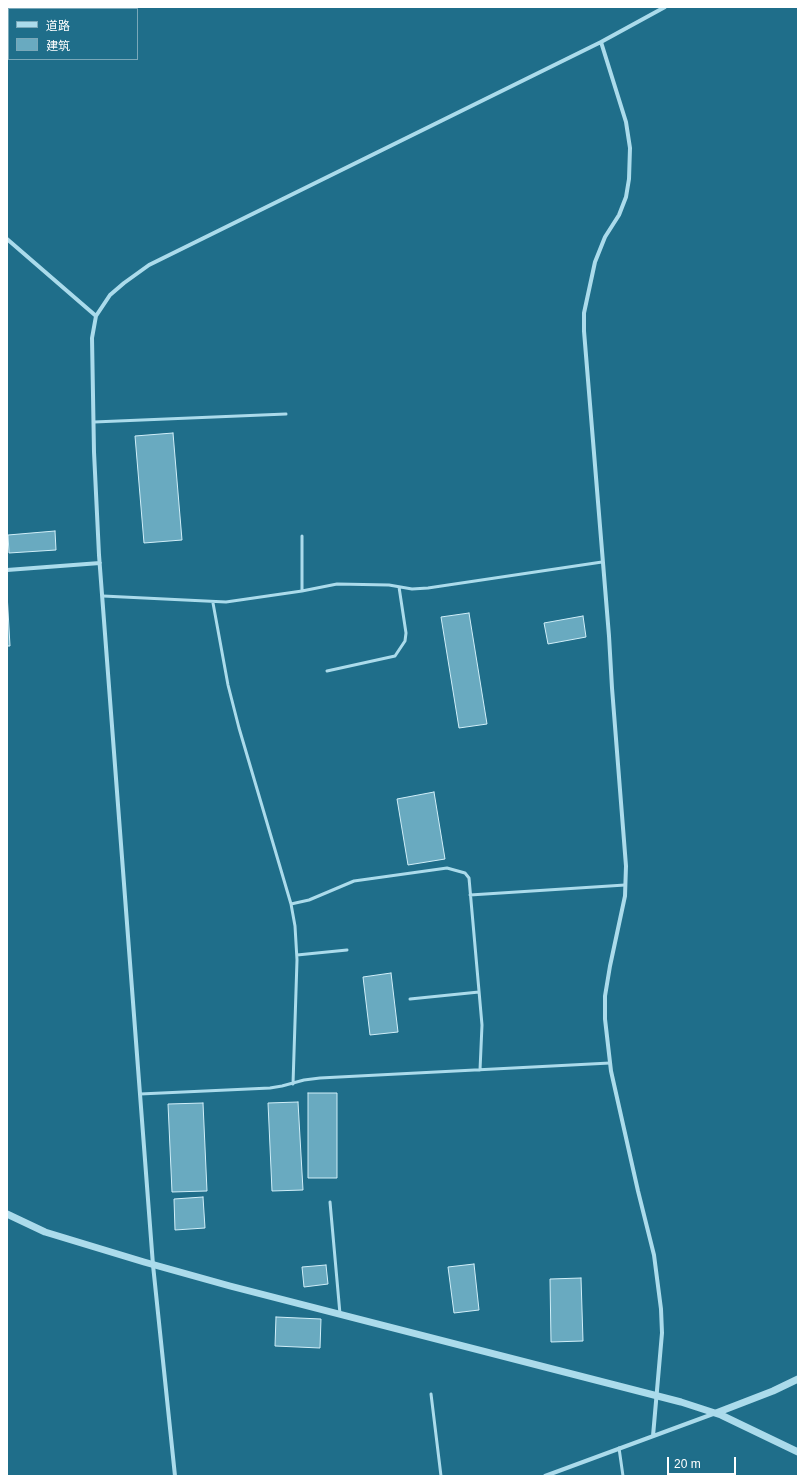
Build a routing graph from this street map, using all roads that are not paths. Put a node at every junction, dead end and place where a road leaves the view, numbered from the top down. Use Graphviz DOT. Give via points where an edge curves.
graph roads {
  1 [pos="665,7"];
  2 [pos="601,42"];
  3 [pos="7,240"];
  4 [pos="96,316"];
  5 [pos="286,414"];
  6 [pos="94,422"];
  7 [pos="302,536"];
  8 [pos="602,562"];
  9 [pos="100,563"];
  10 [pos="7,570"];
  11 [pos="399,587"];
  12 [pos="302,591"];
  13 [pos="103,596"];
  14 [pos="213,603"];
  15 [pos="327,671"];
  16 [pos="625,885"];
  17 [pos="470,895"];
  18 [pos="292,904"];
  19 [pos="347,950"];
  20 [pos="297,955"];
  21 [pos="479,992"];
  22 [pos="410,999"];
  23 [pos="610,1063"];
  24 [pos="480,1070"];
  25 [pos="293,1084"];
  26 [pos="140,1094"];
  27 [pos="330,1202"];
  28 [pos="7,1214"];
  29 [pos="153,1265"];
  30 [pos="340,1314"];
  31 [pos="798,1379"];
  32 [pos="431,1394"];
  33 [pos="657,1396"];
  34 [pos="716,1413"];
  35 [pos="653,1436"];
  36 [pos="619,1448"];
  37 [pos="798,1452"];
  38 [pos="175,1476"];
  39 [pos="440,1476"];
  40 [pos="545,1476"];
  41 [pos="623,1476"];
  1 -- 2 [label="street"];
  2 -- 4 [label="street" via="149,265 110,295"];
  2 -- 8 [label="street" via="626,122 630,148 626,197 595,262 584,313"];
  3 -- 4 [label="street"];
  4 -- 6 [label="street" via="92,338"];
  5 -- 6 [label="lane"];
  6 -- 9 [label="street"];
  7 -- 12 [label="lane"];
  8 -- 11 [label="lane" via="428,588"];
  8 -- 16 [label="street" via="626,866"];
  9 -- 10 [label="street"];
  9 -- 13 [label="street"];
  11 -- 12 [label="lane" via="337,584"];
  11 -- 15 [label="lane" via="406,633 405,641 395,656"];
  12 -- 14 [label="lane"];
  13 -- 14 [label="lane"];
  13 -- 26 [label="street"];
  14 -- 18 [label="lane" via="228,685 239,728"];
  16 -- 17 [label="lane"];
  16 -- 23 [label="street" via="605,996"];
  17 -- 18 [label="lane" via="469,878 465,873 447,868 354,881 309,900"];
  17 -- 21 [label="lane"];
  18 -- 20 [label="lane"];
  19 -- 20 [label="lane"];
  20 -- 25 [label="lane"];
  21 -- 22 [label="lane"];
  21 -- 24 [label="lane" via="482,1025"];
  23 -- 24 [label="lane"];
  23 -- 33 [label="street" via="654,1255 662,1333"];
  24 -- 25 [label="lane" via="320,1078"];
  25 -- 26 [label="lane" via="270,1088"];
  26 -- 29 [label="street"];
  27 -- 30 [label="lane"];
  28 -- 29 [label="street" via="45,1232"];
  29 -- 30 [label="street"];
  29 -- 38 [label="street"];
  30 -- 33 [label="street"];
  31 -- 34 [label="street"];
  32 -- 39 [label="lane"];
  33 -- 34 [label="street"];
  33 -- 35 [label="street"];
  34 -- 35 [label="street"];
  34 -- 37 [label="street"];
  35 -- 36 [label="street"];
  36 -- 40 [label="street"];
  36 -- 41 [label="lane"];
}
